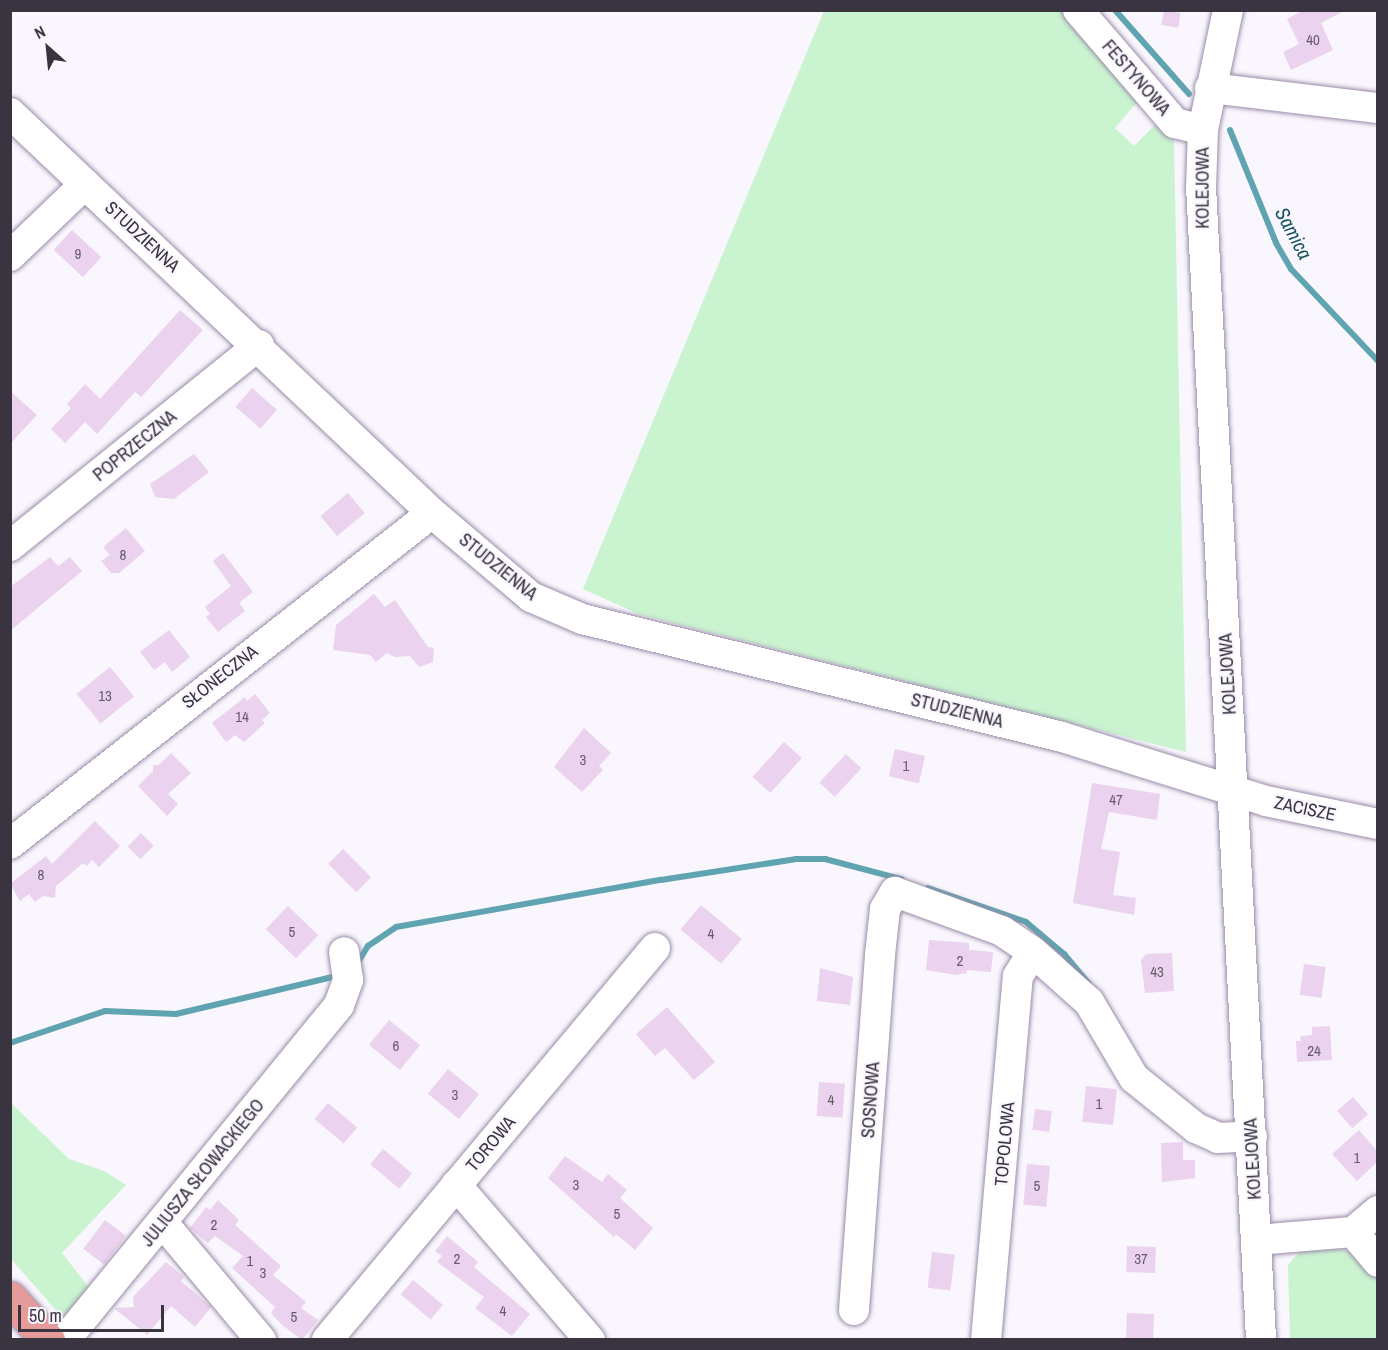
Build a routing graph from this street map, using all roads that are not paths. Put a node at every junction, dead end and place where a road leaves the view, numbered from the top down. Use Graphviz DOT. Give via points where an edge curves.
graph roads {
  1 [pos="1078,10"];
  2 [pos="1228,10"];
  3 [pos="1210,88"];
  4 [pos="1377,108"];
  5 [pos="10,113"];
  6 [pos="1203,130"];
  7 [pos="85,184"];
  8 [pos="10,256"];
  9 [pos="259,345"];
  10 [pos="432,513"];
  11 [pos="10,546"];
  12 [pos="1234,790"];
  13 [pos="1377,824"];
  14 [pos="10,844"];
  15 [pos="655,948"];
  16 [pos="344,952"];
  17 [pos="1033,952"];
  18 [pos="1252,1136"];
  19 [pos="456,1185"];
  20 [pos="1377,1211"];
  21 [pos="163,1224"];
  22 [pos="1353,1232"];
  23 [pos="1257,1240"];
  24 [pos="1377,1262"];
  25 [pos="10,1298"];
  26 [pos="854,1310"];
  27 [pos="48,1340"];
  28 [pos="65,1340"];
  29 [pos="261,1340"];
  30 [pos="327,1340"];
  31 [pos="591,1340"];
  32 [pos="986,1340"];
  33 [pos="1261,1340"];
  1 -- 6 [label="street, FESTYNOWA" via="1175,123"];
  2 -- 3 [label="street, KOLEJOWA"];
  3 -- 4 [label="street"];
  3 -- 6 [label="street, KOLEJOWA"];
  5 -- 7 [label="street, STUDZIENNA"];
  6 -- 12 [label="street, KOLEJOWA" via="1206,297"];
  7 -- 8 [label="street"];
  7 -- 9 [label="street, STUDZIENNA"];
  9 -- 10 [label="street, STUDZIENNA"];
  9 -- 11 [label="street, POPRZECZNA"];
  10 -- 12 [label="street, STUDZIENNA" via="531,597 582,619 1062,737"];
  10 -- 14 [label="street, SŁONECZNA"];
  12 -- 13 [label="street, ZACISZE" via="1266,801"];
  12 -- 18 [label="street, KOLEJOWA"];
  15 -- 19 [label="street, TOROWA"];
  16 -- 21 [label="street, JULIUSZA SŁOWACKIEGO" via="348,980 339,1005"];
  17 -- 18 [label="street" via="1089,1002 1134,1078 1196,1128 1218,1138"];
  17 -- 26 [label="street, SOSNOWA" via="1002,931 895,892 885,909"];
  17 -- 32 [label="street, TOPOLOWA" via="1018,976"];
  18 -- 23 [label="street, KOLEJOWA"];
  19 -- 30 [label="street, TOROWA"];
  19 -- 31 [label="street"];
  20 -- 22 [label="street"];
  21 -- 28 [label="street, JULIUSZA SŁOWACKIEGO"];
  21 -- 29 [label="street"];
  22 -- 23 [label="street"];
  22 -- 24 [label="street"];
  23 -- 33 [label="street, KOLEJOWA"];
  25 -- 27 [label="main road"];
}
